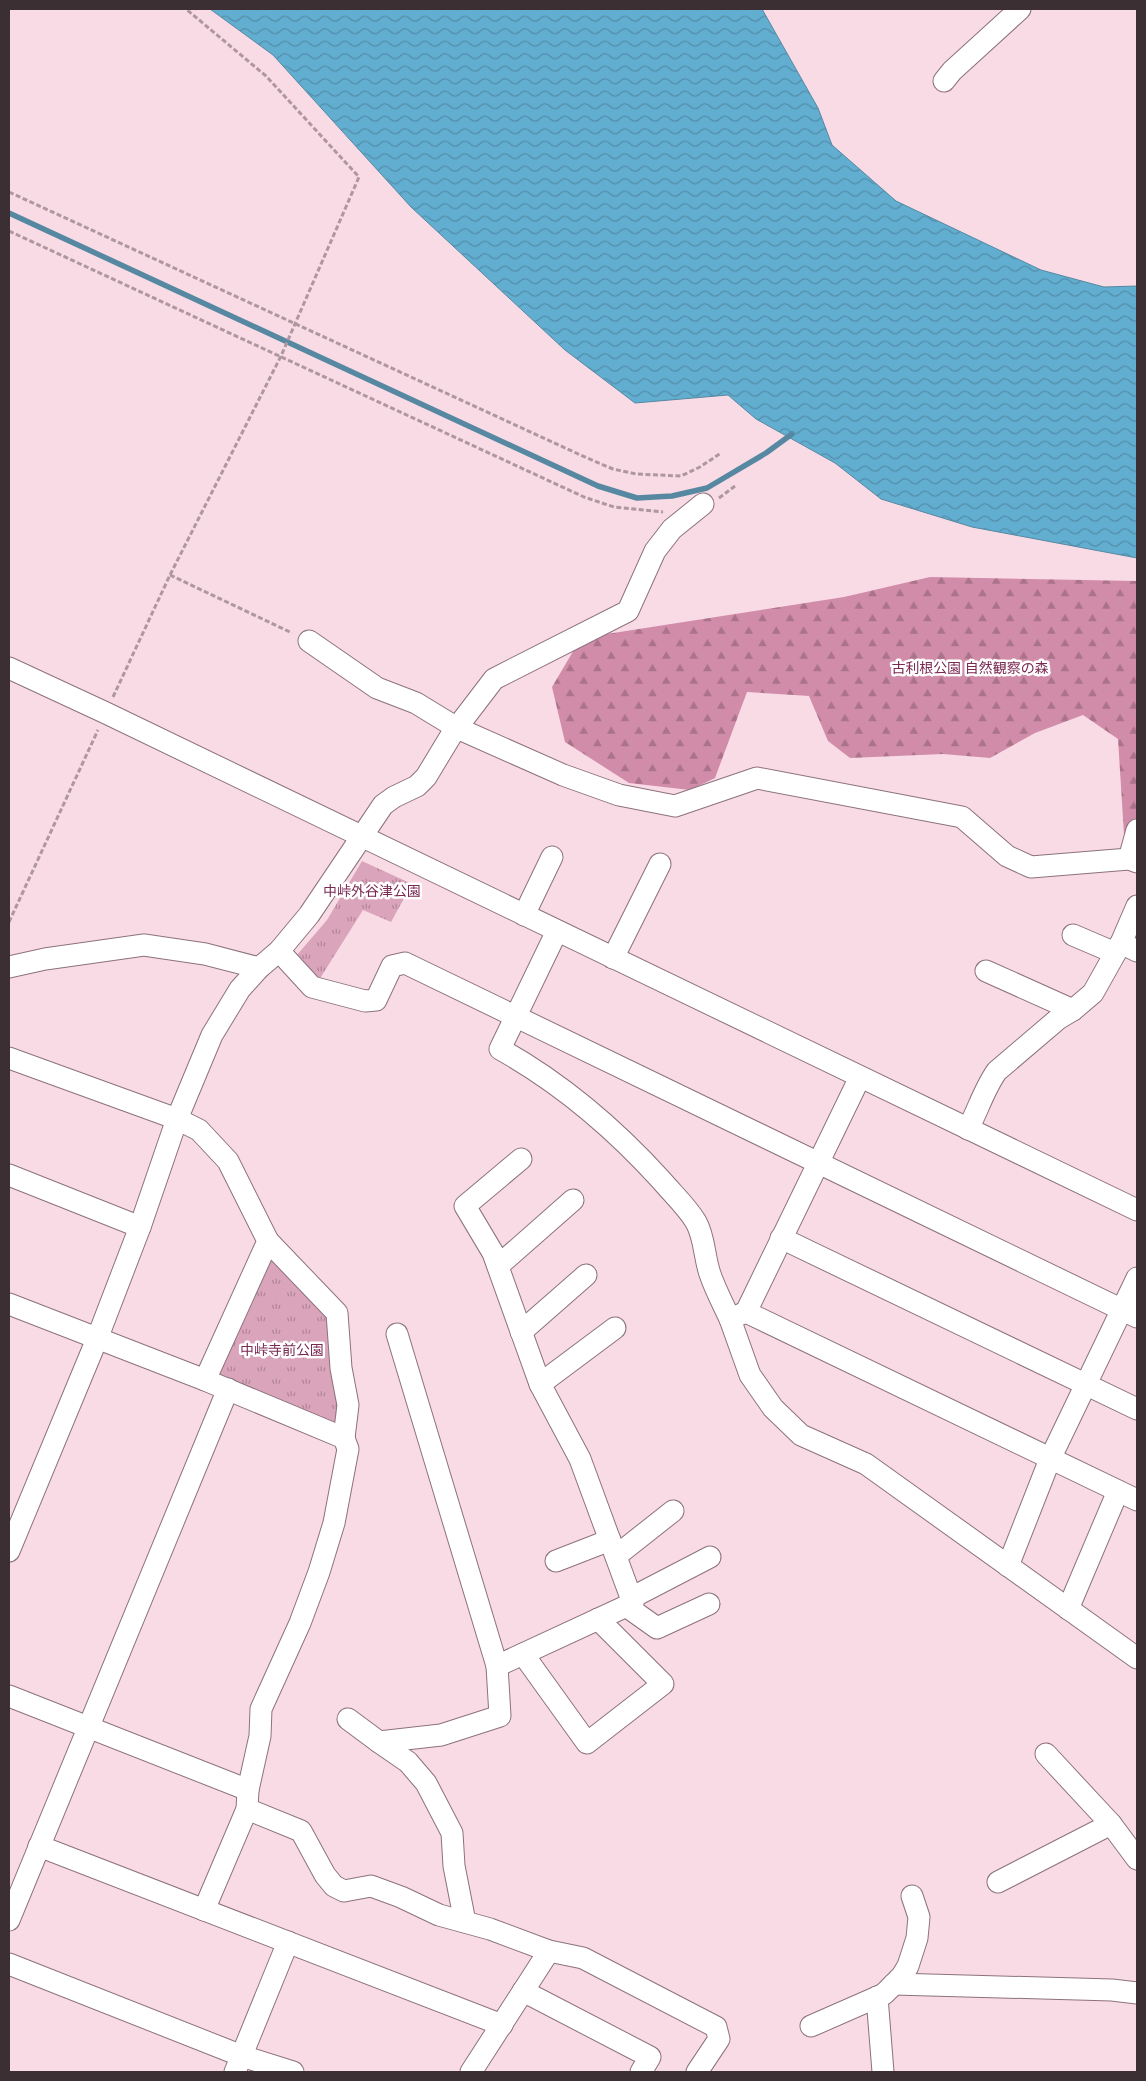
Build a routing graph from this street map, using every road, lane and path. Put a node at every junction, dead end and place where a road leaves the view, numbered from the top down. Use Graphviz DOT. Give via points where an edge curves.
graph roads {
  1 [pos="186,9"];
  2 [pos="1020,9"];
  3 [pos="944,81"];
  4 [pos="9,192"];
  5 [pos="9,231"];
  6 [pos="295,324"];
  7 [pos="281,356"];
  8 [pos="721,453"];
  9 [pos="736,486"];
  10 [pos="704,504"];
  11 [pos="671,510"];
  12 [pos="170,575"];
  13 [pos="309,641"];
  14 [pos="9,668"];
  15 [pos="106,713"];
  16 [pos="457,728"];
  17 [pos="1137,830"];
  18 [pos="363,837"];
  19 [pos="552,857"];
  20 [pos="1133,861"];
  21 [pos="660,864"];
  22 [pos="1137,906"];
  23 [pos="524,915"];
  24 [pos="9,922"];
  25 [pos="557,930"];
  26 [pos="1073,935"];
  27 [pos="1124,949"];
  28 [pos="279,951"];
  29 [pos="613,958"];
  30 [pos="9,967"];
  31 [pos="258,968"];
  32 [pos="986,971"];
  33 [pos="1073,1010"];
  34 [pos="515,1016"];
  35 [pos="9,1058"];
  36 [pos="860,1077"];
  37 [pos="177,1119"];
  38 [pos="968,1129"];
  39 [pos="521,1159"];
  40 [pos="817,1164"];
  41 [pos="9,1175"];
  42 [pos="572,1200"];
  43 [pos="1137,1210"];
  44 [pos="140,1228"];
  45 [pos="781,1238"];
  46 [pos="268,1241"];
  47 [pos="498,1266"];
  48 [pos="586,1275"];
  49 [pos="1137,1278"];
  50 [pos="9,1304"];
  51 [pos="1130,1313"];
  52 [pos="738,1316"];
  53 [pos="616,1328"];
  54 [pos="521,1332"];
  55 [pos="397,1334"];
  56 [pos="97,1339"];
  57 [pos="205,1380"];
  58 [pos="540,1384"];
  59 [pos="1086,1384"];
  60 [pos="228,1389"];
  61 [pos="1137,1409"];
  62 [pos="344,1438"];
  63 [pos="1050,1459"];
  64 [pos="1118,1491"];
  65 [pos="1137,1500"];
  66 [pos="673,1511"];
  67 [pos="613,1548"];
  68 [pos="9,1551"];
  69 [pos="710,1557"];
  70 [pos="556,1561"];
  71 [pos="1008,1566"];
  72 [pos="629,1602"];
  73 [pos="709,1604"];
  74 [pos="1068,1609"];
  75 [pos="598,1619"];
  76 [pos="523,1654"];
  77 [pos="1136,1654"];
  78 [pos="497,1666"];
  79 [pos="9,1696"];
  80 [pos="348,1719"];
  81 [pos="87,1727"];
  82 [pos="379,1742"];
  83 [pos="1046,1754"];
  84 [pos="248,1799"];
  85 [pos="1111,1824"];
  86 [pos="39,1846"];
  87 [pos="1137,1859"];
  88 [pos="998,1882"];
  89 [pos="912,1896"];
  90 [pos="204,1910"];
  91 [pos="9,1920"];
  92 [pos="465,1922"];
  93 [pos="288,1942"];
  94 [pos="549,1951"];
  95 [pos="9,1964"];
  96 [pos="894,1984"];
  97 [pos="523,1991"];
  98 [pos="1137,1993"];
  99 [pos="877,1997"];
  100 [pos="502,2024"];
  101 [pos="811,2026"];
  102 [pos="239,2064"];
  103 [pos="293,2072"];
  104 [pos="471,2072"];
  105 [pos="641,2072"];
  106 [pos="697,2072"];
  107 [pos="883,2072"];
  1 -- 6 [label="path" via="266,76 359,176"];
  2 -- 3 [label="street"];
  4 -- 6 [label="path"];
  5 -- 7 [label="path"];
  6 -- 7 [label="path"];
  6 -- 8 [label="path" via="613,469 636,474 681,476"];
  7 -- 11 [label="path" via="584,497 634,510"];
  7 -- 12 [label="path"];
  9 -- 10 [label="path" via="714,502"];
  10 -- 16 [label="street" via="672,529 655,551 628,611 494,679"];
  12 -- 13 [label="path"];
  12 -- 15 [label="path"];
  13 -- 16 [label="street" via="377,688 416,703"];
  14 -- 15 [label="street"];
  15 -- 18 [label="street"];
  15 -- 24 [label="path"];
  16 -- 18 [label="street" via="426,777 417,786 383,805"];
  16 -- 20 [label="street" via="619,795 675,806 757,778 962,817 1007,856 1031,867"];
  17 -- 20 [label="street"];
  18 -- 23 [label="street"];
  18 -- 28 [label="street" via="309,915"];
  19 -- 23 [label="street"];
  21 -- 29 [label="street"];
  22 -- 27 [label="street"];
  23 -- 25 [label="street"];
  25 -- 29 [label="street"];
  25 -- 34 [label="street"];
  26 -- 27 [label="street"];
  27 -- 33 [label="street" via="1093,993"];
  28 -- 31 [label="street"];
  28 -- 34 [label="street" via="312,987 323,991 365,1001 376,1000 392,966 405,963"];
  29 -- 36 [label="street"];
  30 -- 31 [label="street" via="144,944 205,954"];
  31 -- 37 [label="street" via="240,989 212,1035"];
  32 -- 33 [label="street"];
  33 -- 38 [label="street" via="997,1071"];
  34 -- 40 [label="street"];
  34 -- 52 [label="street" via="500,1049 549,1079 583,1106 632,1148 679,1200 696,1223 704,1243 709,1273"];
  35 -- 37 [label="street"];
  36 -- 38 [label="street"];
  36 -- 40 [label="street"];
  37 -- 44 [label="street"];
  37 -- 46 [label="street" via="199,1130 228,1161"];
  38 -- 43 [label="street"];
  39 -- 47 [label="street" via="465,1206"];
  40 -- 45 [label="street"];
  40 -- 51 [label="street"];
  41 -- 44 [label="street"];
  42 -- 47 [label="street"];
  44 -- 56 [label="street"];
  45 -- 52 [label="street"];
  45 -- 59 [label="street"];
  46 -- 57 [label="street"];
  46 -- 62 [label="street" via="337,1313 341,1368 348,1405"];
  47 -- 54 [label="street"];
  48 -- 54 [label="street"];
  49 -- 51 [label="street"];
  50 -- 56 [label="street"];
  51 -- 59 [label="street"];
  52 -- 63 [label="street"];
  52 -- 71 [label="street" via="750,1375 773,1408 801,1435 866,1464"];
  53 -- 58 [label="street"];
  54 -- 58 [label="street"];
  55 -- 78 [label="street"];
  56 -- 57 [label="street"];
  56 -- 68 [label="street"];
  57 -- 60 [label="street"];
  58 -- 67 [label="street" via="580,1460"];
  59 -- 61 [label="street"];
  59 -- 63 [label="street"];
  60 -- 62 [label="street"];
  60 -- 81 [label="street"];
  62 -- 84 [label="street" via="348,1449 334,1523 300,1624 262,1709"];
  63 -- 64 [label="street"];
  63 -- 71 [label="street"];
  64 -- 65 [label="street"];
  64 -- 74 [label="street"];
  66 -- 67 [label="street"];
  67 -- 70 [label="street"];
  67 -- 72 [label="street"];
  69 -- 72 [label="street"];
  71 -- 74 [label="street"];
  72 -- 73 [label="street" via="657,1628"];
  72 -- 75 [label="street"];
  74 -- 77 [label="street"];
  75 -- 76 [label="street"];
  75 -- 76 [label="street" via="663,1684 587,1743"];
  76 -- 78 [label="street"];
  78 -- 82 [label="street" via="500,1716 441,1734"];
  79 -- 81 [label="street"];
  80 -- 82 [label="street"];
  81 -- 84 [label="street"];
  81 -- 86 [label="street"];
  82 -- 92 [label="street" via="408,1762 426,1783 452,1833 454,1866"];
  83 -- 85 [label="street"];
  84 -- 90 [label="street"];
  84 -- 92 [label="street" via="301,1831 325,1876 334,1886 344,1891 371,1886"];
  85 -- 87 [label="street"];
  85 -- 88 [label="street"];
  86 -- 90 [label="street"];
  86 -- 91 [label="street"];
  89 -- 96 [label="street" via="919,1917 917,1938 908,1966"];
  90 -- 93 [label="street"];
  92 -- 94 [label="street"];
  93 -- 100 [label="street"];
  93 -- 102 [label="street"];
  94 -- 97 [label="street"];
  94 -- 106 [label="street" via="583,1958 716,2027 719,2039"];
  95 -- 102 [label="street"];
  96 -- 98 [label="street"];
  96 -- 99 [label="street"];
  97 -- 100 [label="street"];
  97 -- 105 [label="street" via="650,2057"];
  99 -- 101 [label="street"];
  99 -- 107 [label="street"];
  100 -- 104 [label="street"];
  102 -- 103 [label="street"];
}
